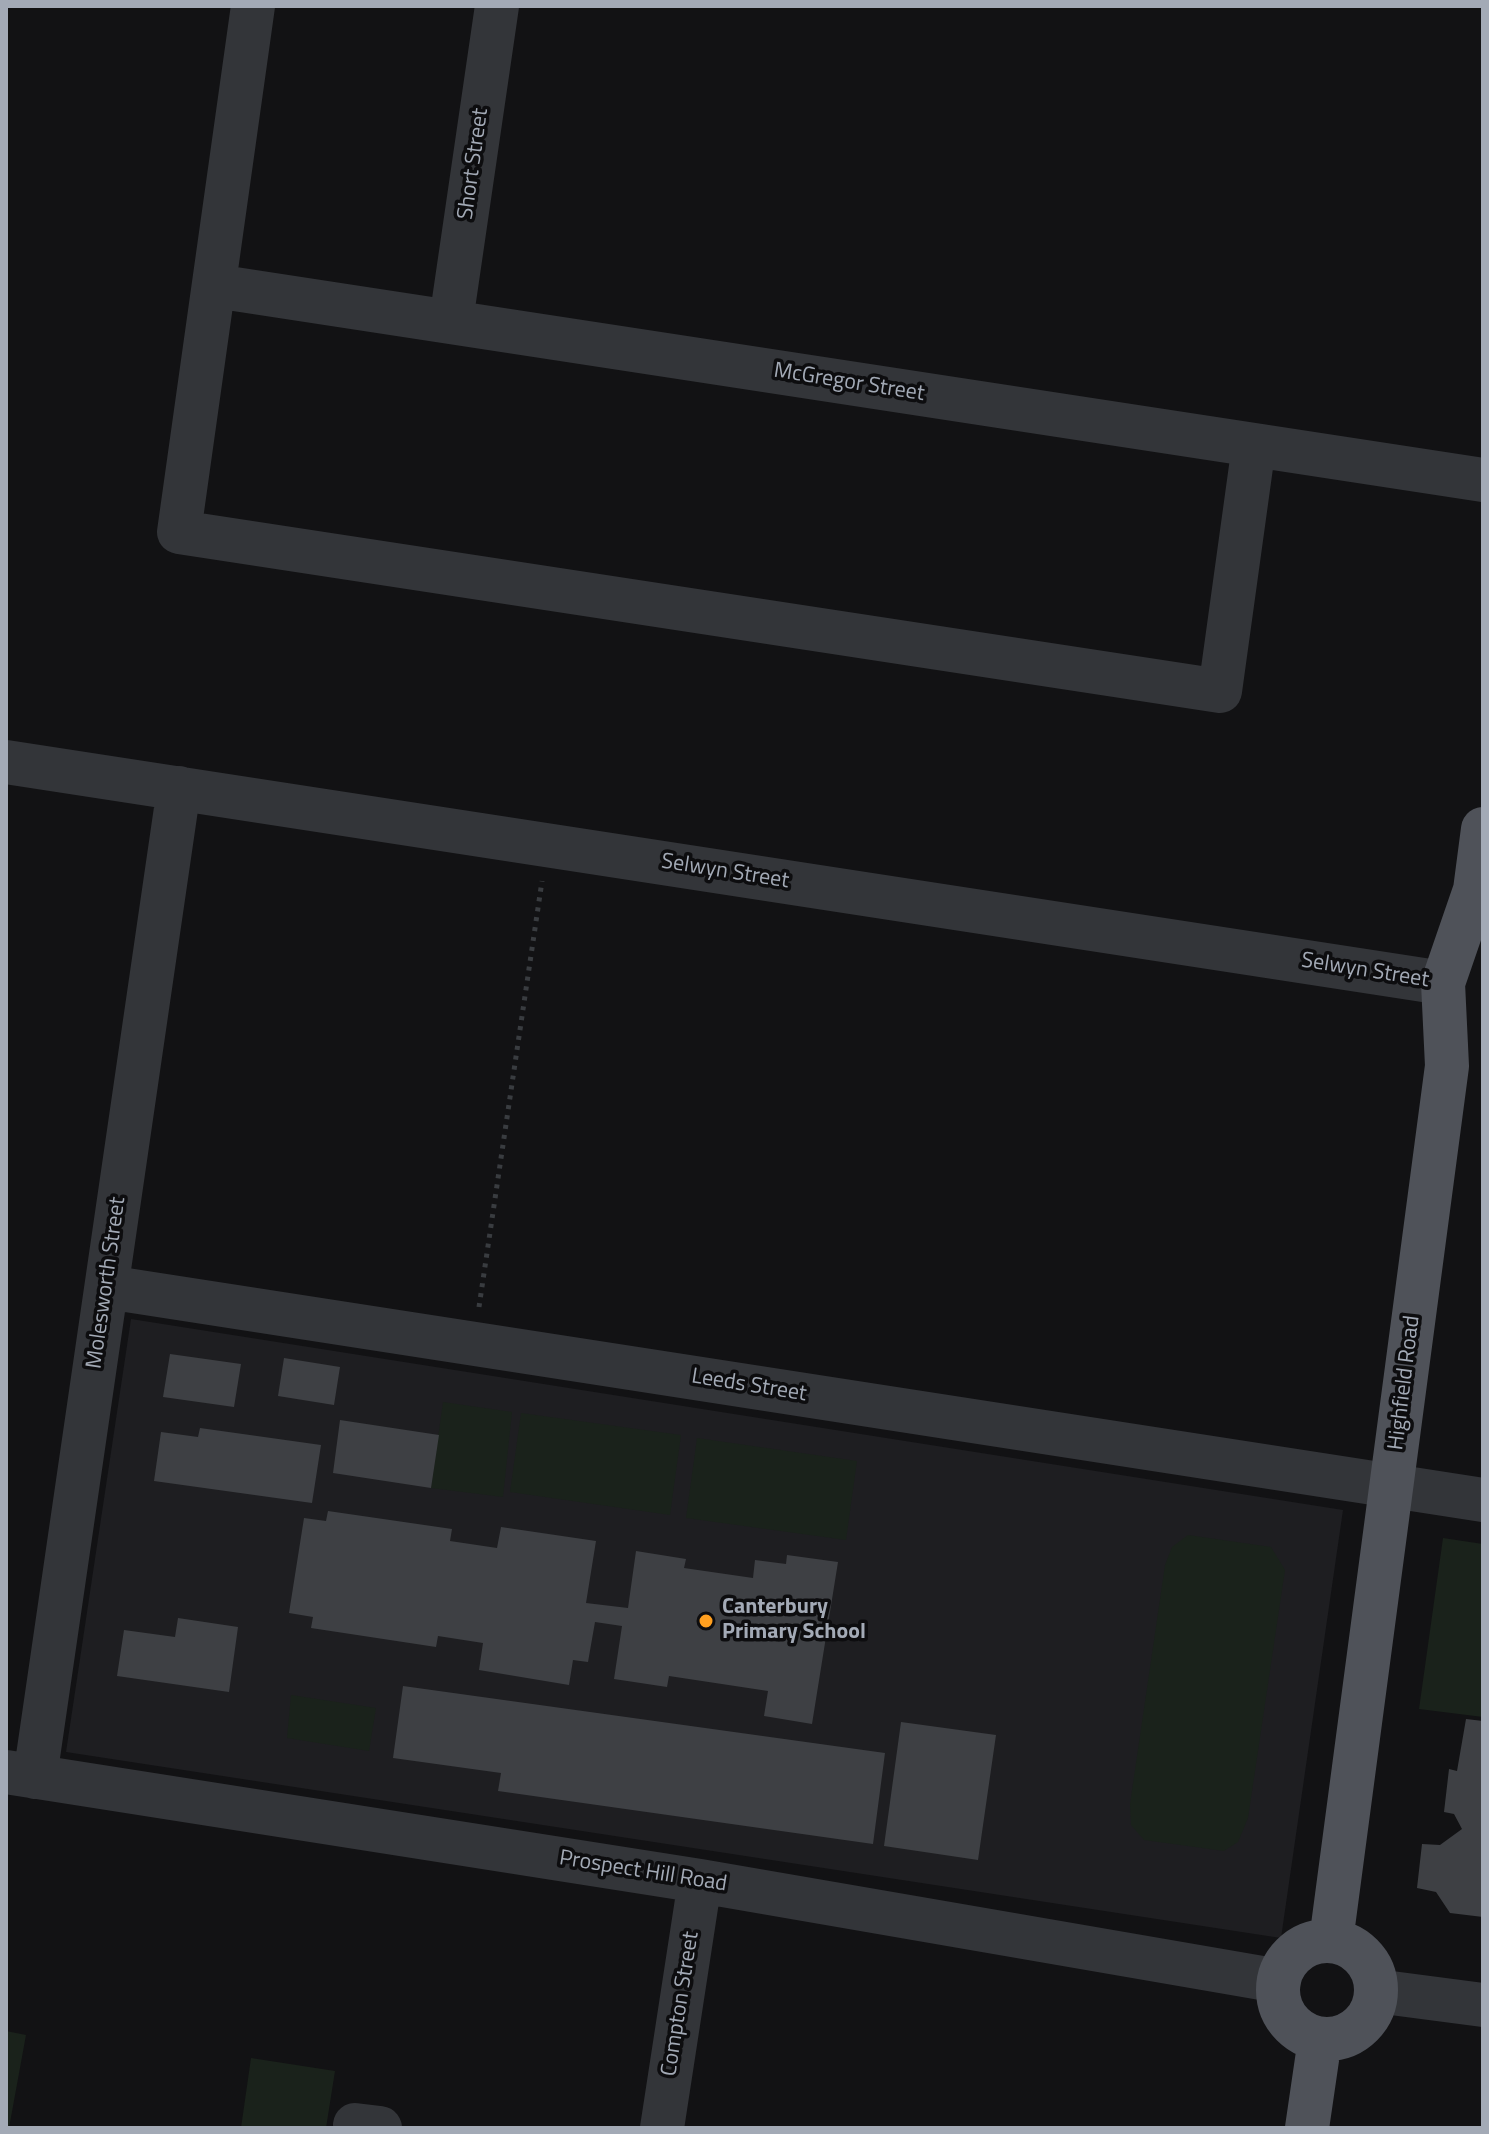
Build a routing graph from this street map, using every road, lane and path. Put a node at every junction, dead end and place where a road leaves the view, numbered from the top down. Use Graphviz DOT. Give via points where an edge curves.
graph roads {
  1 [pos="253,6"];
  2 [pos="497,6"];
  3 [pos="215,286"];
  4 [pos="451,321"];
  5 [pos="1254,445"];
  6 [pos="1483,480"];
  7 [pos="6,762"];
  8 [pos="179,788"];
  9 [pos="1483,829"];
  10 [pos="547,845"];
  11 [pos="1479,891"];
  12 [pos="1443,983"];
  13 [pos="107,1287"];
  14 [pos="473,1343"];
  15 [pos="1392,1486"];
  16 [pos="1483,1500"];
  17 [pos="20,1775"];
  18 [pos="700,1881"];
  19 [pos="1331,1941"];
  20 [pos="1279,1981"];
  21 [pos="1376,1991"];
  22 [pos="1483,2005"];
  23 [pos="1320,2039"];
  24 [pos="662,2128"];
  25 [pos="1307,2128"];
  1 -- 3 [label="street"];
  2 -- 4 [label="street, Short Street"];
  3 -- 4 [label="street, McGregor Street"];
  3 -- 5 [label="street" via="179,532 1204,689 1220,691"];
  4 -- 5 [label="street, McGregor Street"];
  5 -- 6 [label="street, McGregor Street"];
  7 -- 8 [label="street, Selwyn Street"];
  8 -- 10 [label="street, Selwyn Street"];
  8 -- 13 [label="street, Molesworth Street"];
  9 -- 11 [label="main road, Highfield Road"];
  10 -- 12 [label="street, Selwyn Street"];
  10 -- 14 [label="path"];
  11 -- 12 [label="main road, Highfield Road"];
  12 -- 15 [label="main road, Highfield Road" via="1447,1066"];
  13 -- 14 [label="street, Leeds Street"];
  13 -- 17 [label="street, Molesworth Street"];
  14 -- 15 [label="street, Leeds Street"];
  15 -- 16 [label="street, Leeds Street"];
  15 -- 19 [label="main road, Highfield Road"];
  17 -- 18 [label="street, Prospect Hill Road"];
  18 -- 20 [label="street, Prospect Hill Road"];
  18 -- 24 [label="street, Compton Street"];
  19 -- 20 [label="main road" via="1317,1941 1296,1952"];
  19 -- 21 [label="main road" via="1351,1946 1367,1960"];
  20 -- 23 [label="main road" via="1286,2015"];
  21 -- 22 [label="street"];
  21 -- 23 [label="main road" via="1370,2014 1355,2030"];
  23 -- 25 [label="main road"];
}
